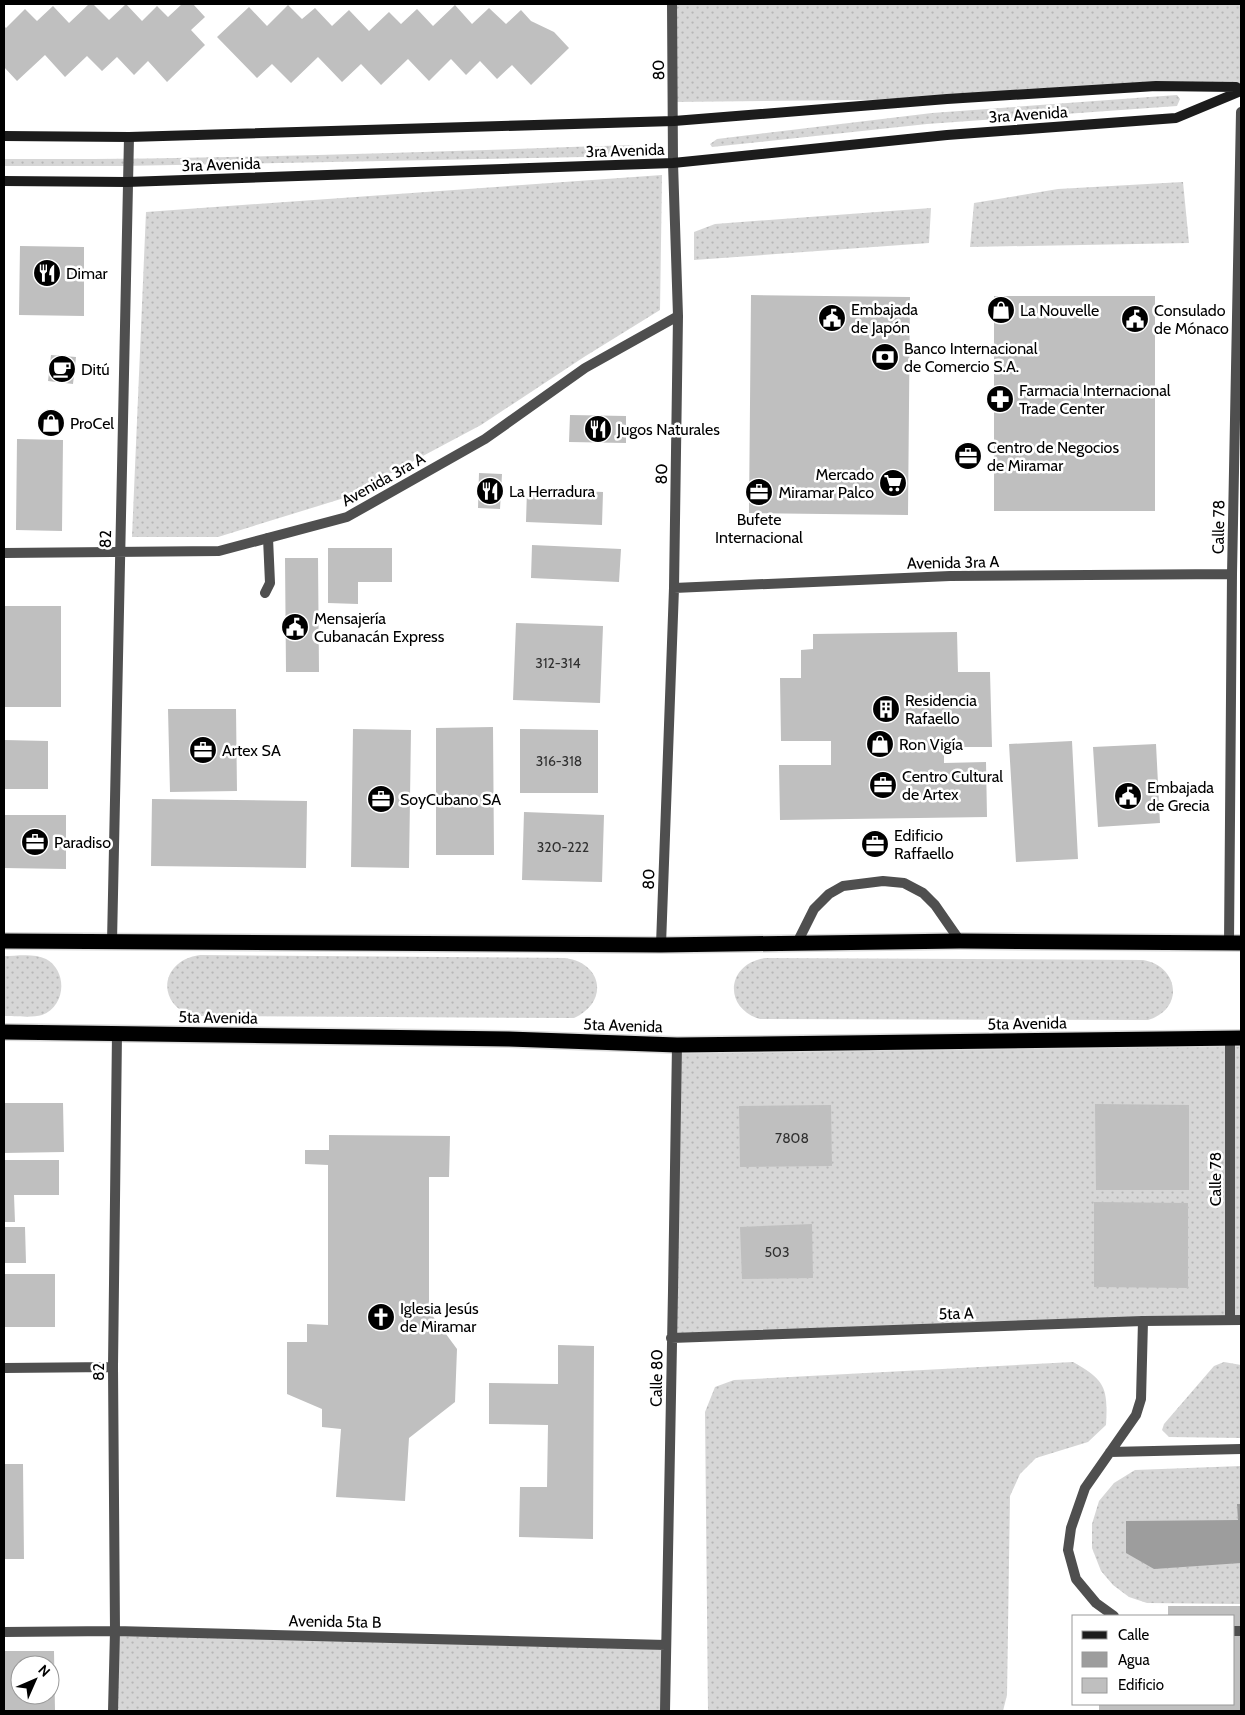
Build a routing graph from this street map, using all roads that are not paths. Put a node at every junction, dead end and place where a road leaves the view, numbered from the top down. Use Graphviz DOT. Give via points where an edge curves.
graph roads {
  1 [pos="672,4"];
  2 [pos="1241,91"];
  3 [pos="1241,112"];
  4 [pos="674,120"];
  5 [pos="4,136"];
  6 [pos="128,137"];
  7 [pos="673,163"];
  8 [pos="4,181"];
  9 [pos="128,182"];
  10 [pos="678,316"];
  11 [pos="268,538"];
  12 [pos="120,551"];
  13 [pos="4,553"];
  14 [pos="1232,574"];
  15 [pos="674,588"];
  16 [pos="265,593"];
  17 [pos="4,941"];
  18 [pos="960,941"];
  19 [pos="112,942"];
  20 [pos="797,943"];
  21 [pos="1235,943"];
  22 [pos="661,945"];
  23 [pos="4,1032"];
  24 [pos="116,1033"];
  25 [pos="1235,1038"];
  26 [pos="677,1045"];
  27 [pos="1230,1320"];
  28 [pos="1241,1320"];
  29 [pos="1143,1321"];
  30 [pos="671,1338"];
  31 [pos="113,1367"];
  32 [pos="4,1368"];
  33 [pos="1241,1449"];
  34 [pos="1110,1452"];
  35 [pos="1113,1615"];
  36 [pos="115,1631"];
  37 [pos="4,1632"];
  38 [pos="666,1645"];
  39 [pos="113,1711"];
  40 [pos="664,1711"];
  1 -- 4 [label="street, 80"];
  2 -- 4 [label="main road, 3ra Avenida" via="1236,87 1156,86"];
  2 -- 7 [label="main road, 3ra Avenida" via="1176,118 947,135"];
  3 -- 14 [label="street, Calle 78"];
  4 -- 6 [label="main road, 3ra Avenida"];
  4 -- 7 [label="street, 80"];
  5 -- 6 [label="main road, 3ra Avenida"];
  6 -- 9 [label="street, 82"];
  7 -- 9 [label="main road, 3ra Avenida"];
  7 -- 10 [label="street, 80"];
  8 -- 9 [label="main road, 3ra Avenida"];
  9 -- 12 [label="street, 82"];
  10 -- 11 [label="street, Avenida 3ra A" via="585,368 485,439 347,518"];
  10 -- 15 [label="street, 80"];
  11 -- 12 [label="street, Avenida 3ra A" via="219,551"];
  11 -- 16 [label="street" via="270,583"];
  12 -- 13 [label="street, Avenida 3ra A"];
  12 -- 19 [label="street, 82"];
  14 -- 15 [label="street, Avenida 3ra A" via="950,576"];
  14 -- 21 [label="street, Calle 78"];
  15 -- 22 [label="street, 80"];
  17 -- 19 [label="highway"];
  18 -- 20 [label="highway"];
  18 -- 20 [label="street" via="936,905 923,893 904,883 883,881 843,886 829,894 814,909"];
  18 -- 21 [label="highway"];
  19 -- 22 [label="highway"];
  20 -- 22 [label="highway"];
  23 -- 24 [label="highway, 5ta Avenida"];
  24 -- 26 [label="highway, 5ta Avenida"];
  24 -- 31 [label="street, 82"];
  25 -- 26 [label="highway, 5ta Avenida"];
  25 -- 27 [label="street, Calle 78"];
  26 -- 30 [label="street, Calle 80"];
  27 -- 28 [label="street, 5ta A"];
  27 -- 29 [label="street, 5ta A"];
  29 -- 30 [label="street, 5ta A"];
  29 -- 34 [label="street" via="1141,1399 1136,1415"];
  30 -- 38 [label="street, Calle 80"];
  31 -- 32 [label="street"];
  31 -- 36 [label="street, 82"];
  33 -- 34 [label="street"];
  34 -- 35 [label="street" via="1085,1488 1071,1528 1068,1550 1076,1579"];
  36 -- 37 [label="street, Avenida 5ta B"];
  36 -- 38 [label="street, Avenida 5ta B"];
  36 -- 39 [label="street, 82"];
  38 -- 40 [label="street, Calle 80"];
}
